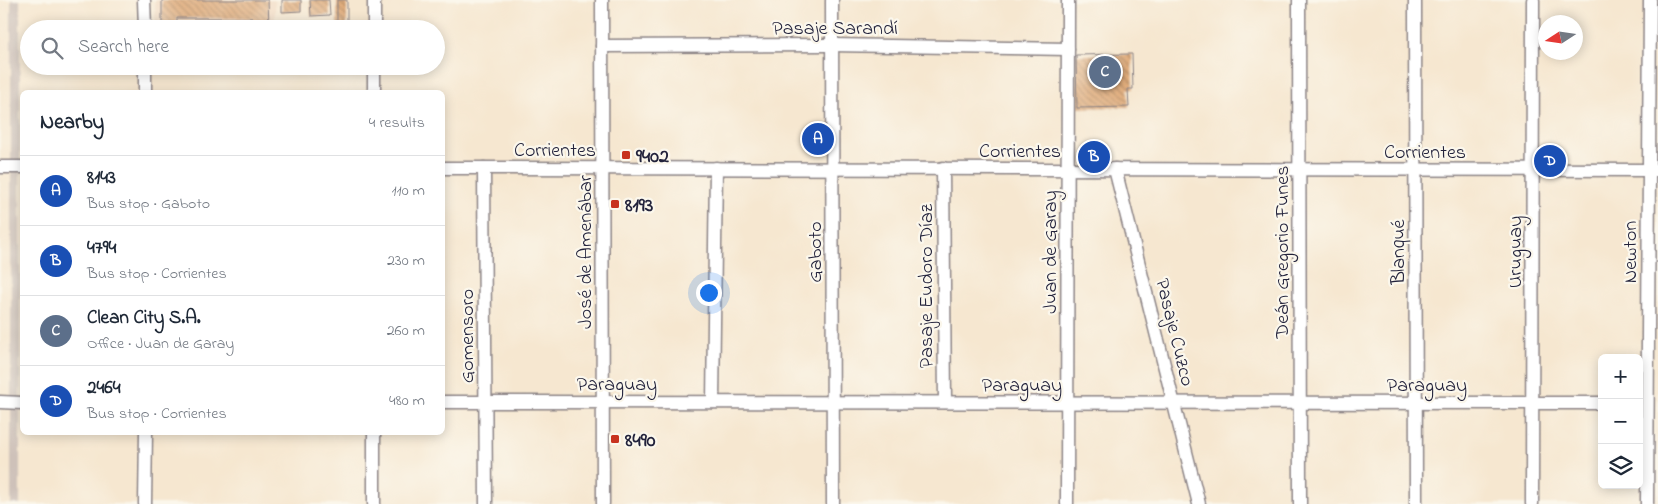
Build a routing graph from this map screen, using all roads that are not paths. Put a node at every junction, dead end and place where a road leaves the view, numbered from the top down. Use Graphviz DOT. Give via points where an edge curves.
graph roads {
  1 [pos="144,0"];
  2 [pos="374,0"];
  3 [pos="602,0"];
  4 [pos="832,0"];
  5 [pos="1068,0"];
  6 [pos="1299,0"];
  7 [pos="1415,0"];
  8 [pos="1533,0"];
  9 [pos="1650,0"];
  10 [pos="145,20"];
  11 [pos="374,20"];
  12 [pos="832,45"];
  13 [pos="602,46"];
  14 [pos="1068,49"];
  15 [pos="145,75"];
  16 [pos="374,75"];
  17 [pos="145,90"];
  18 [pos="374,90"];
  19 [pos="0,167"];
  20 [pos="20,167"];
  21 [pos="445,168"];
  22 [pos="484,168"];
  23 [pos="602,168"];
  24 [pos="716,168"];
  25 [pos="832,168"];
  26 [pos="943,168"];
  27 [pos="1068,169"];
  28 [pos="1115,169"];
  29 [pos="1300,169"];
  30 [pos="1415,170"];
  31 [pos="1533,170"];
  32 [pos="1653,170"];
  33 [pos="0,402"];
  34 [pos="20,402"];
  35 [pos="445,402"];
  36 [pos="486,402"];
  37 [pos="603,402"];
  38 [pos="713,402"];
  39 [pos="833,402"];
  40 [pos="945,402"];
  41 [pos="1067,402"];
  42 [pos="1175,402"];
  43 [pos="1300,402"];
  44 [pos="1416,402"];
  45 [pos="1532,402"];
  46 [pos="1598,402"];
  47 [pos="1648,403"];
  48 [pos="146,435"];
  49 [pos="374,435"];
  50 [pos="145,504"];
  51 [pos="374,504"];
  52 [pos="486,504"];
  53 [pos="603,504"];
  54 [pos="833,504"];
  55 [pos="1067,504"];
  56 [pos="1199,504"];
  57 [pos="1300,504"];
  58 [pos="1416,504"];
  59 [pos="1532,504"];
  60 [pos="1647,504"];
  1 -- 10 [label="street"];
  2 -- 11 [label="street"];
  3 -- 13 [label="street, José de Amenábar"];
  4 -- 12 [label="street, Gaboto"];
  5 -- 14 [label="street, Juan de Garay"];
  6 -- 29 [label="street, Deán Gregorio Funes"];
  7 -- 30 [label="street, Blanqué"];
  8 -- 31 [label="street, Uruguay"];
  9 -- 32 [label="street, Newton"];
  12 -- 13 [label="street, Pasaje Sarandí"];
  12 -- 14 [label="street, Pasaje Sarandí"];
  12 -- 25 [label="street, Gaboto"];
  13 -- 23 [label="street, José de Amenábar"];
  14 -- 27 [label="street, Juan de Garay"];
  15 -- 17 [label="street"];
  16 -- 18 [label="street"];
  19 -- 20 [label="street"];
  21 -- 22 [label="street, Corrientes"];
  22 -- 23 [label="street, Corrientes"];
  22 -- 36 [label="street, Gomensoro"];
  23 -- 24 [label="street, Corrientes"];
  23 -- 37 [label="street, José de Amenábar"];
  24 -- 25 [label="street, Corrientes"];
  24 -- 38 [label="street"];
  25 -- 26 [label="street, Corrientes"];
  25 -- 39 [label="street, Gaboto"];
  26 -- 27 [label="street, Corrientes"];
  26 -- 40 [label="street, Pasaje Eudoro Díaz"];
  27 -- 28 [label="street, Corrientes"];
  27 -- 41 [label="street, Juan de Garay"];
  28 -- 29 [label="street, Corrientes"];
  28 -- 42 [label="street, Pasaje Cuzco"];
  29 -- 30 [label="street, Corrientes"];
  29 -- 43 [label="street, Deán Gregorio Funes"];
  30 -- 31 [label="street, Corrientes"];
  30 -- 44 [label="street, Blanqué"];
  31 -- 32 [label="street, Corrientes"];
  31 -- 45 [label="street, Uruguay"];
  32 -- 47 [label="street, Newton"];
  33 -- 34 [label="street"];
  35 -- 36 [label="street, Paraguay"];
  36 -- 37 [label="street, Paraguay"];
  36 -- 52 [label="street, Gomensoro"];
  37 -- 38 [label="street, Paraguay"];
  37 -- 53 [label="street, José de Amenábar"];
  38 -- 39 [label="street, Paraguay"];
  39 -- 40 [label="street, Paraguay"];
  39 -- 54 [label="street, Gaboto"];
  40 -- 41 [label="street, Paraguay"];
  41 -- 42 [label="street, Paraguay"];
  41 -- 55 [label="street, Juan de Garay"];
  42 -- 43 [label="street, Paraguay"];
  42 -- 56 [label="street, Pasaje Cuzco"];
  43 -- 44 [label="street, Paraguay"];
  43 -- 57 [label="street, Deán Gregorio Funes"];
  44 -- 45 [label="street, Paraguay"];
  44 -- 58 [label="street, Blanqué"];
  45 -- 46 [label="street, Paraguay"];
  45 -- 59 [label="street, Uruguay"];
  47 -- 60 [label="street, Newton"];
  48 -- 50 [label="street"];
  49 -- 51 [label="street"];
}
